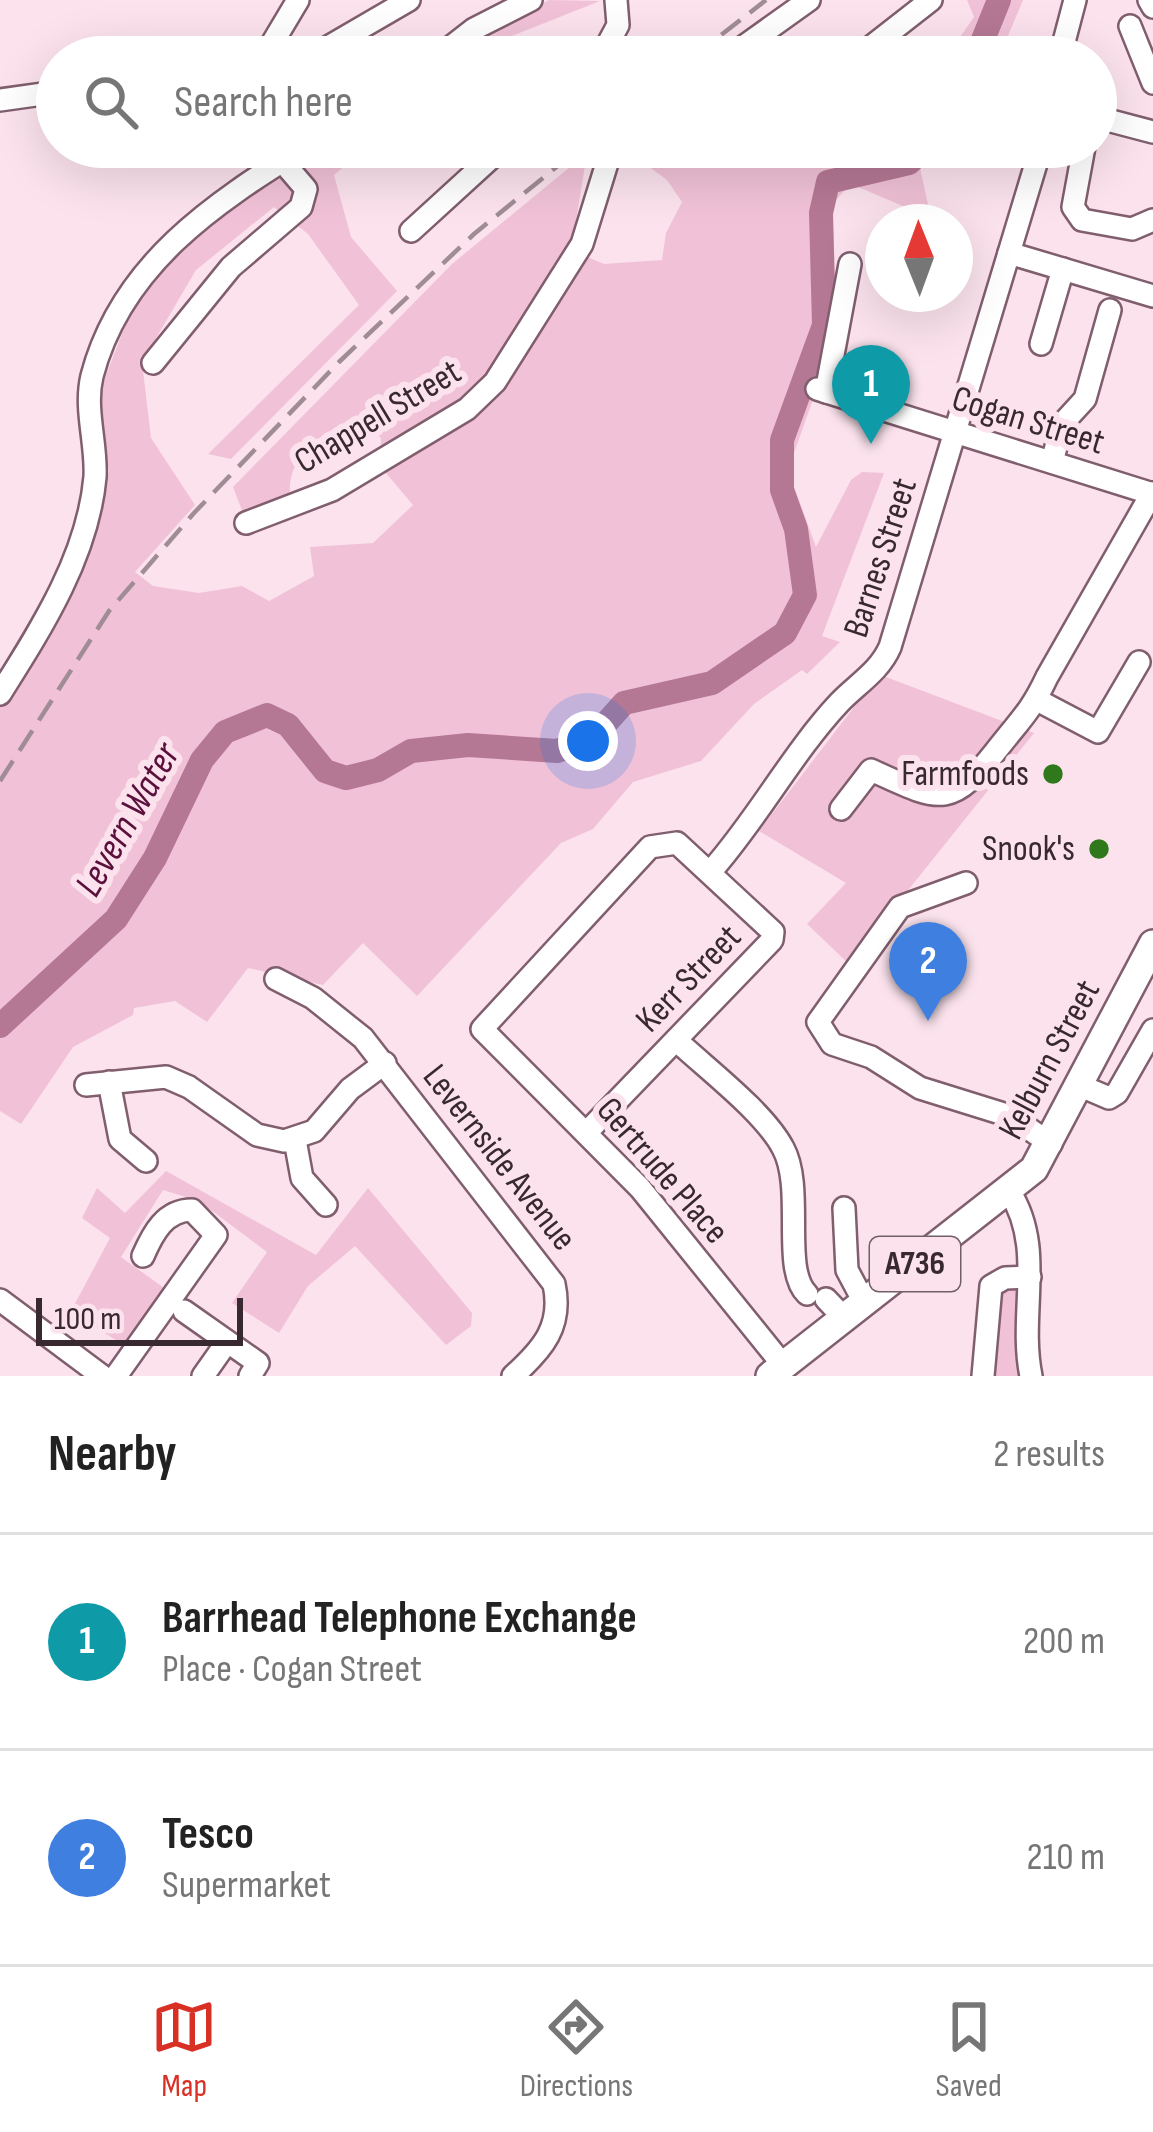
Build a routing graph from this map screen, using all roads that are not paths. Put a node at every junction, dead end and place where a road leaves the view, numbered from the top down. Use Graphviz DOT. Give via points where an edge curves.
graph roads {
  1 [pos="298,0"];
  2 [pos="409,0"];
  3 [pos="531,0"];
  4 [pos="616,0"];
  5 [pos="809,0"];
  6 [pos="931,0"];
  7 [pos="1067,2"];
  8 [pos="1130,26"];
  9 [pos="278,36"];
  10 [pos="347,36"];
  11 [pos="465,36"];
  12 [pos="612,36"];
  13 [pos="758,36"];
  14 [pos="885,36"];
  15 [pos="1063,36"];
  16 [pos="1149,73"];
  17 [pos="1121,74"];
  18 [pos="36,95"];
  19 [pos="0,100"];
  20 [pos="1117,123"];
  21 [pos="1153,132"];
  22 [pos="272,168"];
  23 [pos="288,168"];
  24 [pos="480,168"];
  25 [pos="606,168"];
  26 [pos="1029,168"];
  27 [pos="1080,168"];
  28 [pos="1153,220"];
  29 [pos="411,231"];
  30 [pos="1009,253"];
  31 [pos="850,264"];
  32 [pos="1063,269"];
  33 [pos="1153,296"];
  34 [pos="1110,310"];
  35 [pos="1041,344"];
  36 [pos="156,354"];
  37 [pos="955,434"];
  38 [pos="1052,462"];
  39 [pos="1152,493"];
  40 [pos="246,524"];
  41 [pos="1138,662"];
  42 [pos="0,694"];
  43 [pos="1037,705"];
  44 [pos="841,809"];
  45 [pos="712,870"];
  46 [pos="966,884"];
  47 [pos="1153,944"];
  48 [pos="275,979"];
  49 [pos="1153,1030"];
  50 [pos="676,1040"];
  51 [pos="386,1063"];
  52 [pos="110,1082"];
  53 [pos="86,1085"];
  54 [pos="1081,1085"];
  55 [pos="587,1132"];
  56 [pos="295,1140"];
  57 [pos="1051,1144"];
  58 [pos="146,1161"];
  59 [pos="1009,1191"];
  60 [pos="326,1205"];
  61 [pos="844,1208"];
  62 [pos="143,1256"];
  63 [pos="1030,1277"];
  64 [pos="0,1300"];
  65 [pos="835,1303"];
  66 [pos="184,1311"];
  67 [pos="227,1342"];
  68 [pos="258,1366"];
  69 [pos="777,1371"];
  70 [pos="102,1376"];
  71 [pos="116,1376"];
  72 [pos="203,1376"];
  73 [pos="513,1376"];
  74 [pos="983,1376"];
  75 [pos="1031,1376"];
  1 -- 9 [label="street"];
  2 -- 10 [label="street"];
  3 -- 11 [label="street"];
  4 -- 12 [label="street"];
  5 -- 13 [label="street"];
  6 -- 14 [label="street"];
  7 -- 15 [label="street"];
  8 -- 16 [label="street"];
  16 -- 17 [label="street"];
  18 -- 19 [label="street"];
  20 -- 21 [label="street"];
  22 -- 42 [label="street" via="186,227 128,298 92,377 95,477 81,536 47,616"];
  23 -- 36 [label="street" via="306,189 301,207 231,267"];
  24 -- 29 [label="street"];
  25 -- 40 [label="street, Chappell Street" via="582,244 495,382 467,409 332,490"];
  26 -- 30 [label="street, Barnes Street"];
  27 -- 28 [label="street" via="1073,207 1082,220 1132,229"];
  30 -- 32 [label="street"];
  30 -- 37 [label="street, Barnes Street"];
  31 -- 37 [label="street, Cogan Street" via="821,390"];
  32 -- 33 [label="street"];
  32 -- 35 [label="street"];
  34 -- 38 [label="street" via="1106,354 1062,424"];
  37 -- 38 [label="street, Cogan Street"];
  37 -- 45 [label="street, Barnes Street" via="884,661 839,703"];
  38 -- 39 [label="street, Cogan Street"];
  39 -- 43 [label="street"];
  41 -- 43 [label="street" via="1098,732"];
  43 -- 44 [label="street" via="961,791 928,794 871,770"];
  45 -- 50 [label="street, Kerr Street" via="772,940"];
  45 -- 55 [label="street, Gertrude Place" via="677,843 650,847 482,1029"];
  46 -- 57 [label="street" via="899,907 818,1022 832,1044 872,1057 920,1088 1010,1116"];
  47 -- 54 [label="main road, Kelburn Street / A736"];
  48 -- 51 [label="street, Levernside Avenue" via="318,992"];
  49 -- 54 [label="street" via="1118,1093"];
  50 -- 55 [label="street, Kerr Street"];
  50 -- 65 [label="street" via="783,1147 798,1217 794,1261"];
  51 -- 56 [label="street"];
  51 -- 73 [label="street, Levernside Avenue" via="554,1284 551,1333"];
  52 -- 53 [label="street"];
  52 -- 56 [label="street" via="166,1077 257,1135"];
  52 -- 58 [label="street" via="120,1139"];
  54 -- 57 [label="main road, Kelburn Street / A736"];
  55 -- 69 [label="street, Gertrude Place" via="640,1188"];
  56 -- 60 [label="street" via="302,1178"];
  57 -- 59 [label="main road, Kelburn Street / A736"];
  59 -- 63 [label="street" via="1025,1216"];
  59 -- 65 [label="main road, Kelburn Street / A736"];
  61 -- 65 [label="street" via="847,1270"];
  62 -- 71 [label="street" via="154,1232 183,1210 216,1235"];
  63 -- 74 [label="street" via="991,1286"];
  63 -- 75 [label="street"];
  64 -- 70 [label="street"];
  65 -- 69 [label="main road, Kelburn Street / A736"];
  66 -- 67 [label="street"];
  67 -- 68 [label="street"];
  67 -- 72 [label="street"];
}
